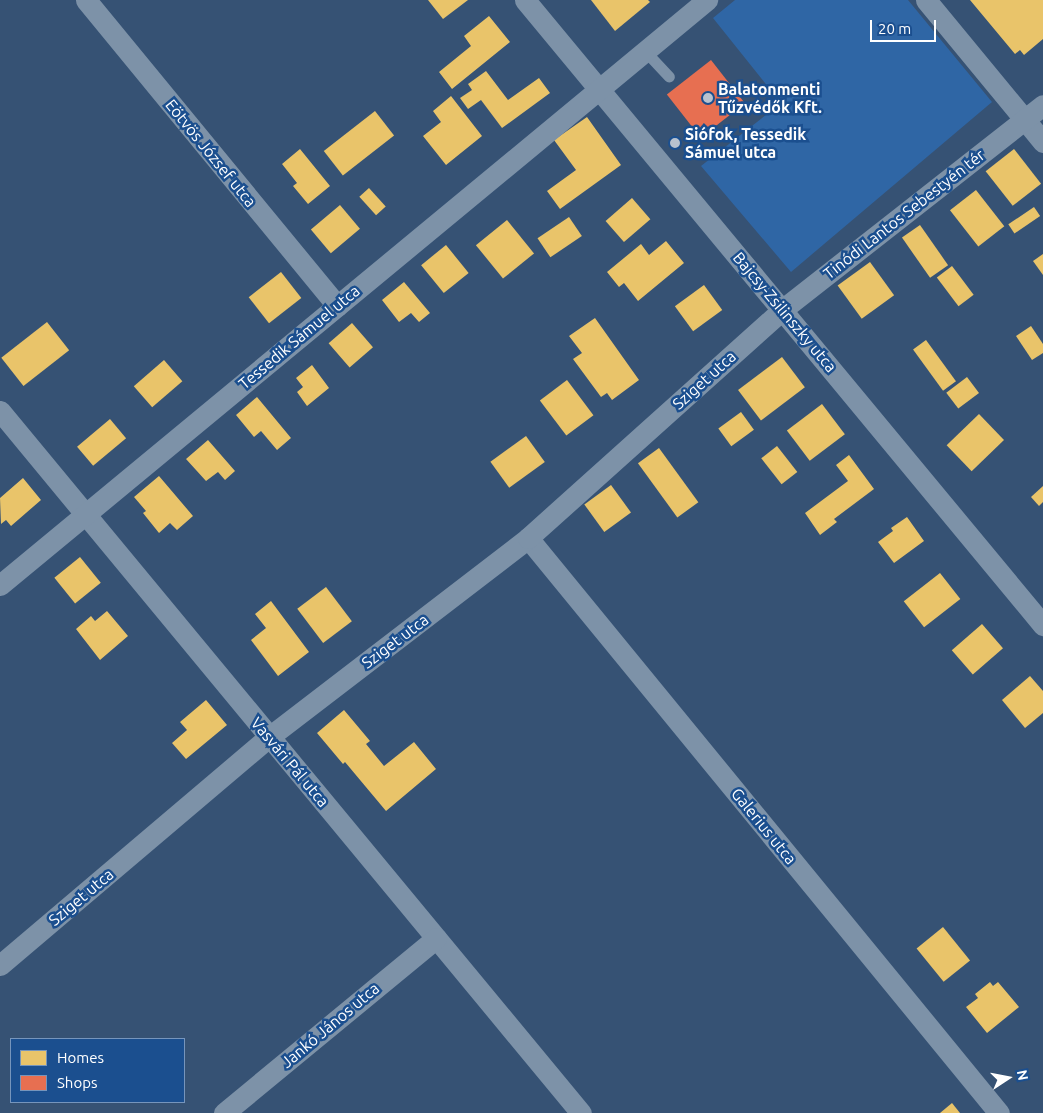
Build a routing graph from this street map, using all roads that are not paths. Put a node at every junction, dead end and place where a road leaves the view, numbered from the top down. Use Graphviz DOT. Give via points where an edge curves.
graph roads {
  1 [pos="86,0"];
  2 [pos="525,0"];
  3 [pos="707,0"];
  4 [pos="926,0"];
  5 [pos="645,51"];
  6 [pos="670,77"];
  7 [pos="598,89"];
  8 [pos="1043,105"];
  9 [pos="1025,120"];
  10 [pos="1043,142"];
  11 [pos="337,306"];
  12 [pos="783,309"];
  13 [pos="0,411"];
  14 [pos="85,514"];
  15 [pos="528,538"];
  16 [pos="0,585"];
  17 [pos="1043,625"];
  18 [pos="269,737"];
  19 [pos="436,938"];
  20 [pos="0,965"];
  21 [pos="224,1113"];
  22 [pos="580,1113"];
  23 [pos="999,1113"];
  1 -- 11 [label="street, Eötvös József utca"];
  2 -- 7 [label="street, Bajcsy-Zsilinszky utca"];
  3 -- 5 [label="street"];
  4 -- 9 [label="street"];
  5 -- 6 [label="lane"];
  5 -- 7 [label="street"];
  7 -- 11 [label="street, Tessedik Sámuel utca"];
  7 -- 12 [label="street, Bajcsy-Zsilinszky utca"];
  8 -- 9 [label="street"];
  9 -- 10 [label="street"];
  9 -- 12 [label="street, Tinódi Lantos Sebestyén tér"];
  11 -- 14 [label="street, Tessedik Sámuel utca"];
  12 -- 15 [label="street, Sziget utca"];
  12 -- 17 [label="street, Bajcsy-Zsilinszky utca"];
  13 -- 14 [label="street, Vasvári Pál utca"];
  14 -- 16 [label="street, Tessedik Sámuel utca"];
  14 -- 18 [label="street, Vasvári Pál utca"];
  15 -- 18 [label="street, Sziget utca"];
  15 -- 23 [label="street, Galerius utca"];
  18 -- 19 [label="street, Vasvári Pál utca"];
  18 -- 20 [label="street, Sziget utca"];
  19 -- 21 [label="street, Jankó János utca"];
  19 -- 22 [label="street, Vasvári Pál utca"];
}
